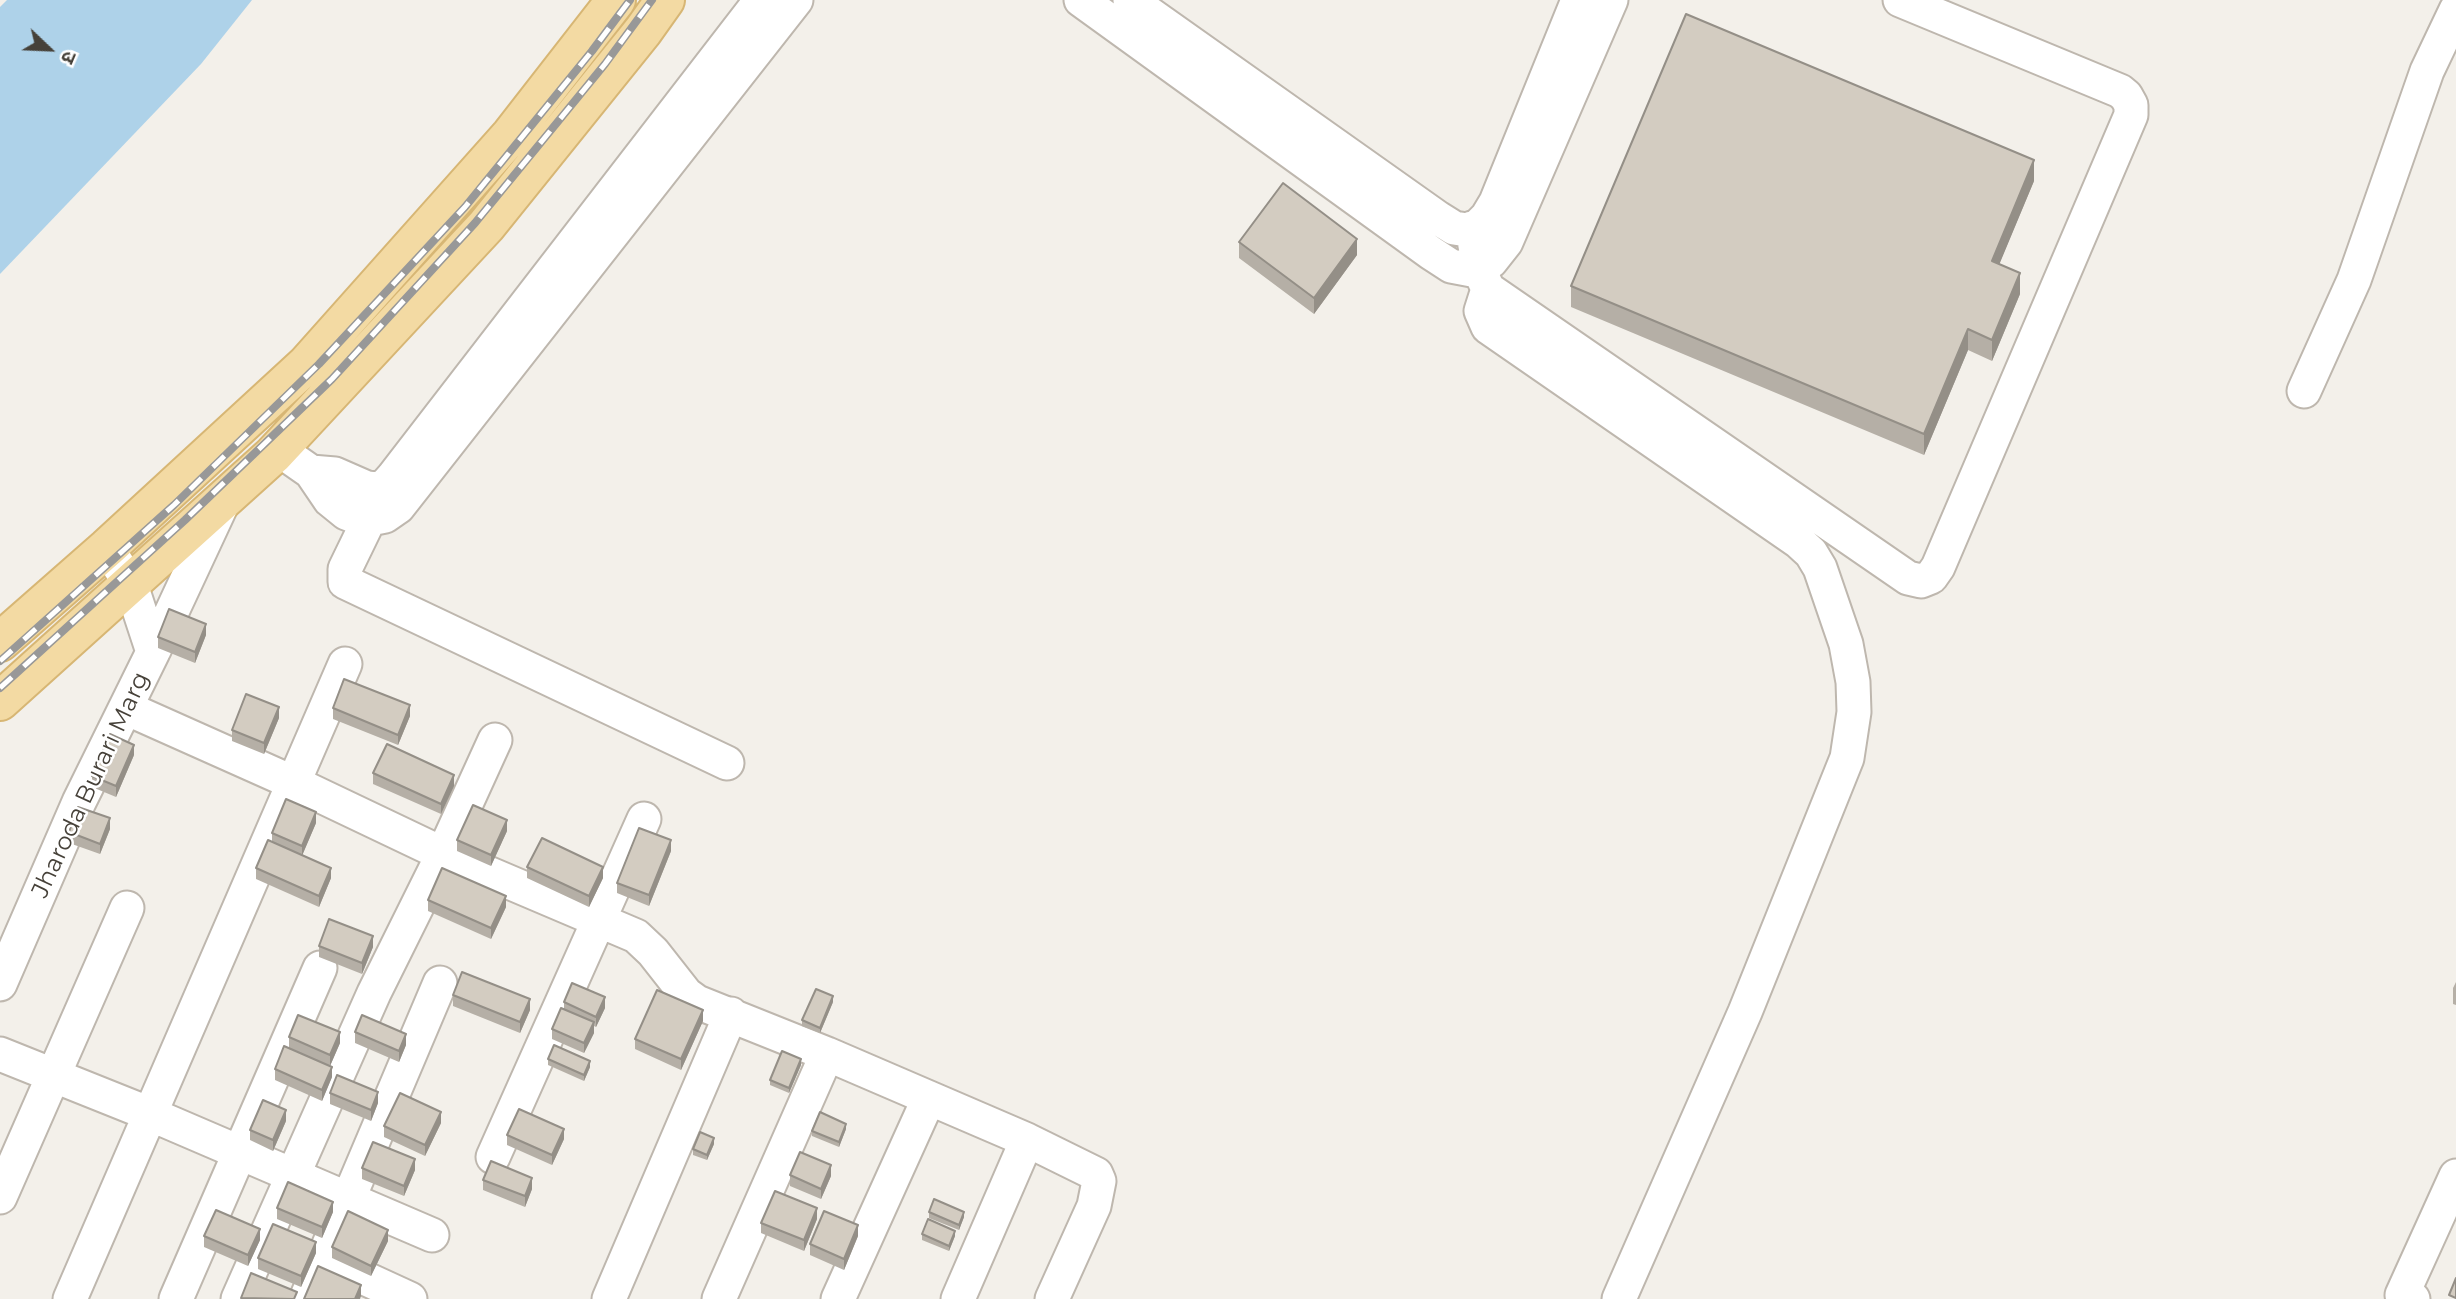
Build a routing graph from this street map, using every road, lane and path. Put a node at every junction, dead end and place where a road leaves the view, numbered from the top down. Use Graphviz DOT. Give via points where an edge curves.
graph roads {
  1 [pos="616,0"];
  2 [pos="665,0"];
  3 [pos="761,0"];
  4 [pos="796,0"];
  5 [pos="1081,0"];
  6 [pos="1130,0"];
  7 [pos="1578,0"];
  8 [pos="1611,0"];
  9 [pos="1900,0"];
  10 [pos="2456,10"];
  11 [pos="1202,69"];
  12 [pos="1544,122"];
  13 [pos="1472,228"];
  14 [pos="1483,279"];
  15 [pos="2304,391"];
  16 [pos="278,449"];
  17 [pos="311,472"];
  18 [pos="385,486"];
  19 [pos="225,499"];
  20 [pos="370,519"];
  21 [pos="107,548"];
  22 [pos="131,585"];
  23 [pos="0,642"];
  24 [pos="153,652"];
  25 [pos="345,664"];
  26 [pos="0,701"];
  27 [pos="126,708"];
  28 [pos="495,740"];
  29 [pos="727,763"];
  30 [pos="295,783"];
  31 [pos="644,819"];
  32 [pos="443,854"];
  33 [pos="127,908"];
  34 [pos="598,920"];
  35 [pos="320,968"];
  36 [pos="440,983"];
  37 [pos="0,984"];
  38 [pos="731,1014"];
  39 [pos="0,1054"];
  40 [pos="827,1054"];
  41 [pos="54,1075"];
  42 [pos="929,1098"];
  43 [pos="150,1114"];
  44 [pos="1027,1140"];
  45 [pos="241,1153"];
  46 [pos="493,1157"];
  47 [pos="294,1175"];
  48 [pos="2456,1176"];
  49 [pos="0,1197"];
  50 [pos="350,1199"];
  51 [pos="432,1235"];
  52 [pos="323,1259"];
  53 [pos="70,1299"];
  54 [pos="176,1299"];
  55 [pos="238,1299"];
  56 [pos="306,1299"];
  57 [pos="410,1299"];
  58 [pos="609,1299"];
  59 [pos="719,1299"];
  60 [pos="838,1299"];
  61 [pos="958,1299"];
  62 [pos="1052,1299"];
  63 [pos="1619,1299"];
  64 [pos="2413,1299"];
  1 -- 21 [label="main road" via="511,135 307,364"];
  2 -- 16 [label="main road" via="486,226"];
  3 -- 18 [label="street"];
  4 -- 20 [label="street" via="415,489 385,516"];
  5 -- 11 [label="street"];
  6 -- 11 [label="street"];
  7 -- 12 [label="street"];
  8 -- 12 [label="street"];
  9 -- 14 [label="street" via="2120,91 2131,105 2131,115 1930,577 1908,579"];
  10 -- 15 [label="street" via="2427,71 2354,281"];
  11 -- 13 [label="street" via="1454,228"];
  11 -- 14 [label="street" via="1451,266 1472,270"];
  12 -- 13 [label="street" via="1487,217"];
  12 -- 14 [label="street" via="1506,242"];
  13 -- 14 [label="street"];
  14 -- 63 [label="street" via="1481,311 1488,327 1811,553 1846,644 1853,682 1847,758 1745,1012"];
  16 -- 17 [label="street"];
  16 -- 19 [label="main road"];
  17 -- 18 [label="street" via="335,474 368,488"];
  17 -- 20 [label="street" via="330,500 346,513"];
  18 -- 20 [label="street"];
  19 -- 22 [label="main road"];
  19 -- 24 [label="street"];
  20 -- 29 [label="street" via="345,569 345,582"];
  21 -- 22 [label="street, Jharoda Burari Marg"];
  21 -- 23 [label="main road"];
  22 -- 24 [label="street, Jharoda Burari Marg"];
  22 -- 26 [label="main road"];
  24 -- 27 [label="street, Jharoda Burari Marg"];
  25 -- 30 [label="street"];
  27 -- 30 [label="street"];
  27 -- 37 [label="street, Jharoda Burari Marg" via="79,802"];
  28 -- 32 [label="street"];
  30 -- 32 [label="street"];
  30 -- 43 [label="street"];
  31 -- 34 [label="street"];
  32 -- 34 [label="street"];
  32 -- 47 [label="street" via="374,993"];
  33 -- 41 [label="street"];
  34 -- 38 [label="street" via="636,936 685,994"];
  34 -- 46 [label="street"];
  35 -- 45 [label="street"];
  36 -- 50 [label="street"];
  38 -- 40 [label="street"];
  38 -- 58 [label="street"];
  39 -- 41 [label="street"];
  40 -- 42 [label="street"];
  40 -- 59 [label="street"];
  41 -- 43 [label="street"];
  41 -- 49 [label="street"];
  42 -- 44 [label="street"];
  42 -- 60 [label="street"];
  43 -- 45 [label="street"];
  43 -- 53 [label="street"];
  44 -- 61 [label="street"];
  44 -- 62 [label="street" via="1096,1174 1099,1181 1094,1206"];
  45 -- 47 [label="street"];
  45 -- 54 [label="street"];
  47 -- 50 [label="street"];
  47 -- 55 [label="street"];
  48 -- 64 [label="street" via="2402,1294"];
  50 -- 51 [label="street"];
  50 -- 52 [label="street"];
  52 -- 56 [label="street"];
  52 -- 57 [label="street"];
}
